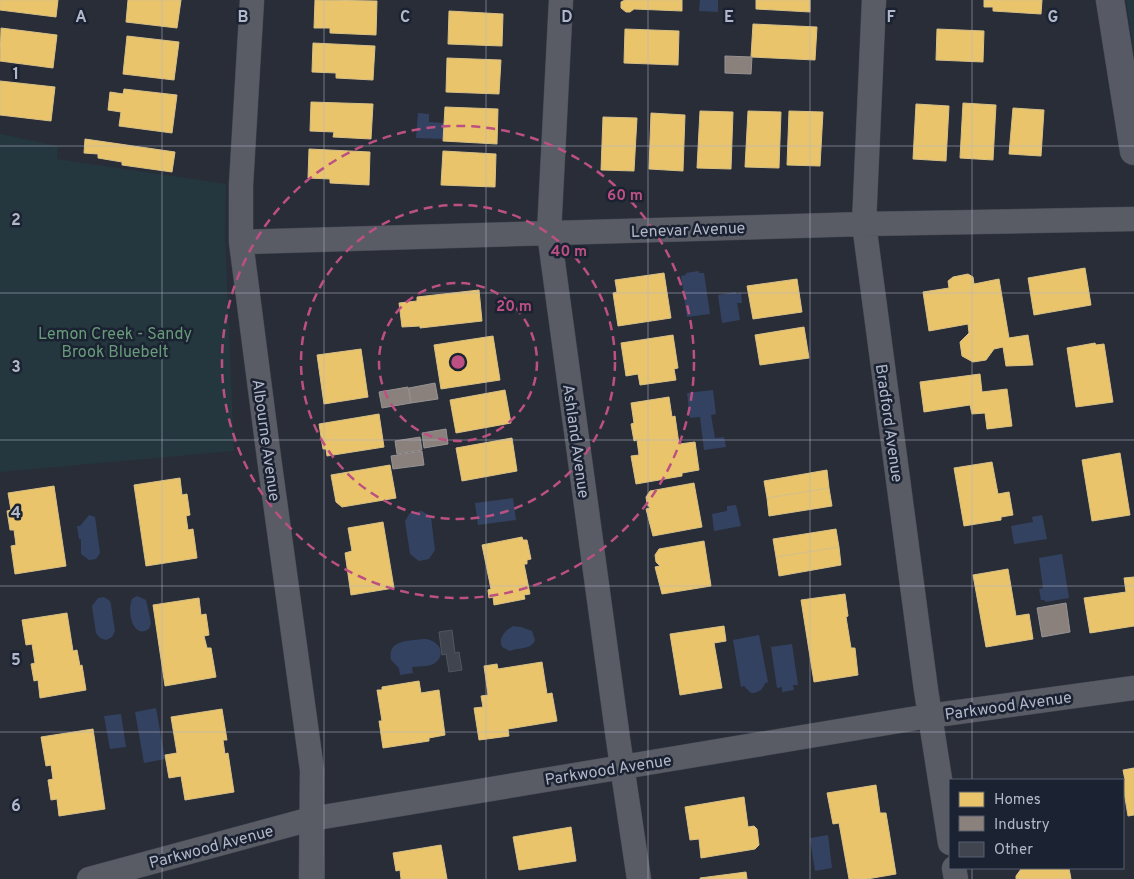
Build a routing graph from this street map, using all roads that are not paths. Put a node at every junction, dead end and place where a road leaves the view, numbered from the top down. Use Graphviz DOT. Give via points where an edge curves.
graph roads {
  1 [pos="252,0"];
  2 [pos="561,0"];
  3 [pos="874,0"];
  4 [pos="1110,0"];
  5 [pos="1134,151"];
  6 [pos="1134,219"];
  7 [pos="864,224"];
  8 [pos="549,233"];
  9 [pos="241,242"];
  10 [pos="1134,688"];
  11 [pos="929,716"];
  12 [pos="622,766"];
  13 [pos="311,819"];
  14 [pos="949,837"];
  15 [pos="89,879"];
  16 [pos="311,879"];
  17 [pos="640,879"];
  1 -- 9 [label="street, Albourne Avenue"];
  2 -- 8 [label="street, Ashland Avenue"];
  3 -- 7 [label="street, Bradford Avenue"];
  4 -- 5 [label="main road"];
  6 -- 7 [label="street, Lenevar Avenue"];
  7 -- 8 [label="street, Lenevar Avenue"];
  7 -- 11 [label="street, Bradford Avenue"];
  8 -- 9 [label="street, Lenevar Avenue"];
  8 -- 12 [label="street, Ashland Avenue"];
  9 -- 13 [label="street, Albourne Avenue" via="312,770"];
  10 -- 11 [label="street, Parkwood Avenue"];
  11 -- 12 [label="street, Parkwood Avenue"];
  11 -- 14 [label="street, Bradford Avenue"];
  12 -- 13 [label="street, Parkwood Avenue"];
  12 -- 17 [label="street, Ashland Avenue"];
  13 -- 15 [label="street, Parkwood Avenue"];
  13 -- 16 [label="street, Albourne Avenue"];
}
